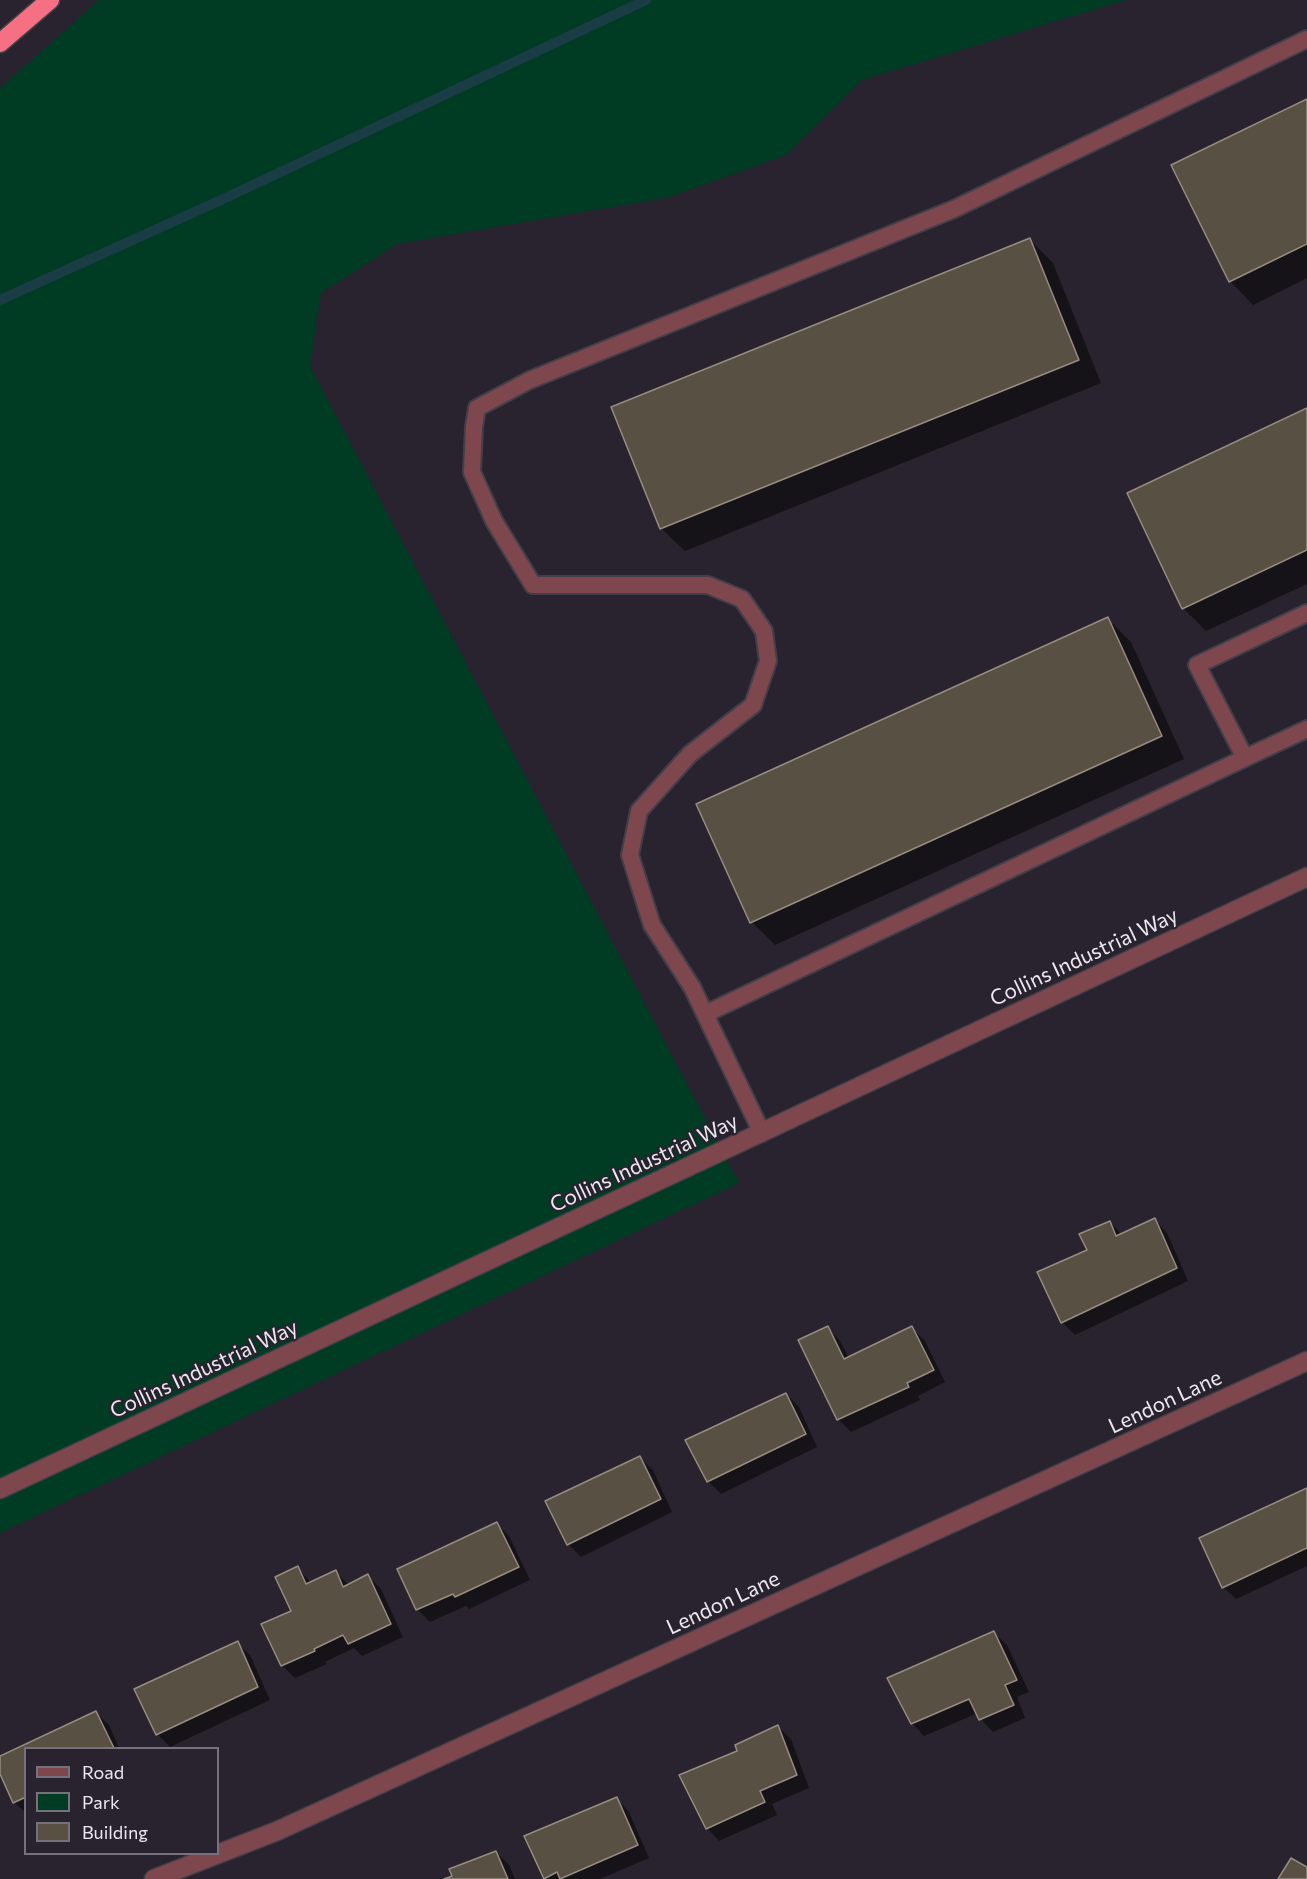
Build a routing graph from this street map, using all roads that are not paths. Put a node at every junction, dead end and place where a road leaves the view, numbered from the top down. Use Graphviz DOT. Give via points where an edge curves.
graph roads {
  1 [pos="50,0"];
  2 [pos="1307,39"];
  3 [pos="0,43"];
  4 [pos="1307,613"];
  5 [pos="1307,729"];
  6 [pos="1245,758"];
  7 [pos="1307,877"];
  8 [pos="705,1014"];
  9 [pos="762,1133"];
  10 [pos="1307,1361"];
  11 [pos="0,1490"];
  12 [pos="219,1854"];
  13 [pos="216,1855"];
  14 [pos="154,1879"];
  1 -- 3 [label="highway"];
  2 -- 8 [label="lane" via="954,209 530,381 477,408 472,472 499,530 532,585 708,585 742,599 764,631 768,661 753,705 690,754 639,811 630,855 652,925"];
  4 -- 6 [label="lane" via="1197,665"];
  5 -- 6 [label="lane"];
  6 -- 8 [label="lane"];
  7 -- 9 [label="street, Collins Industrial Way"];
  8 -- 9 [label="lane"];
  9 -- 11 [label="street, Collins Industrial Way"];
  10 -- 12 [label="street, Lendon Lane" via="277,1831"];
  13 -- 14 [label="street, Lendon Lane"];
}
